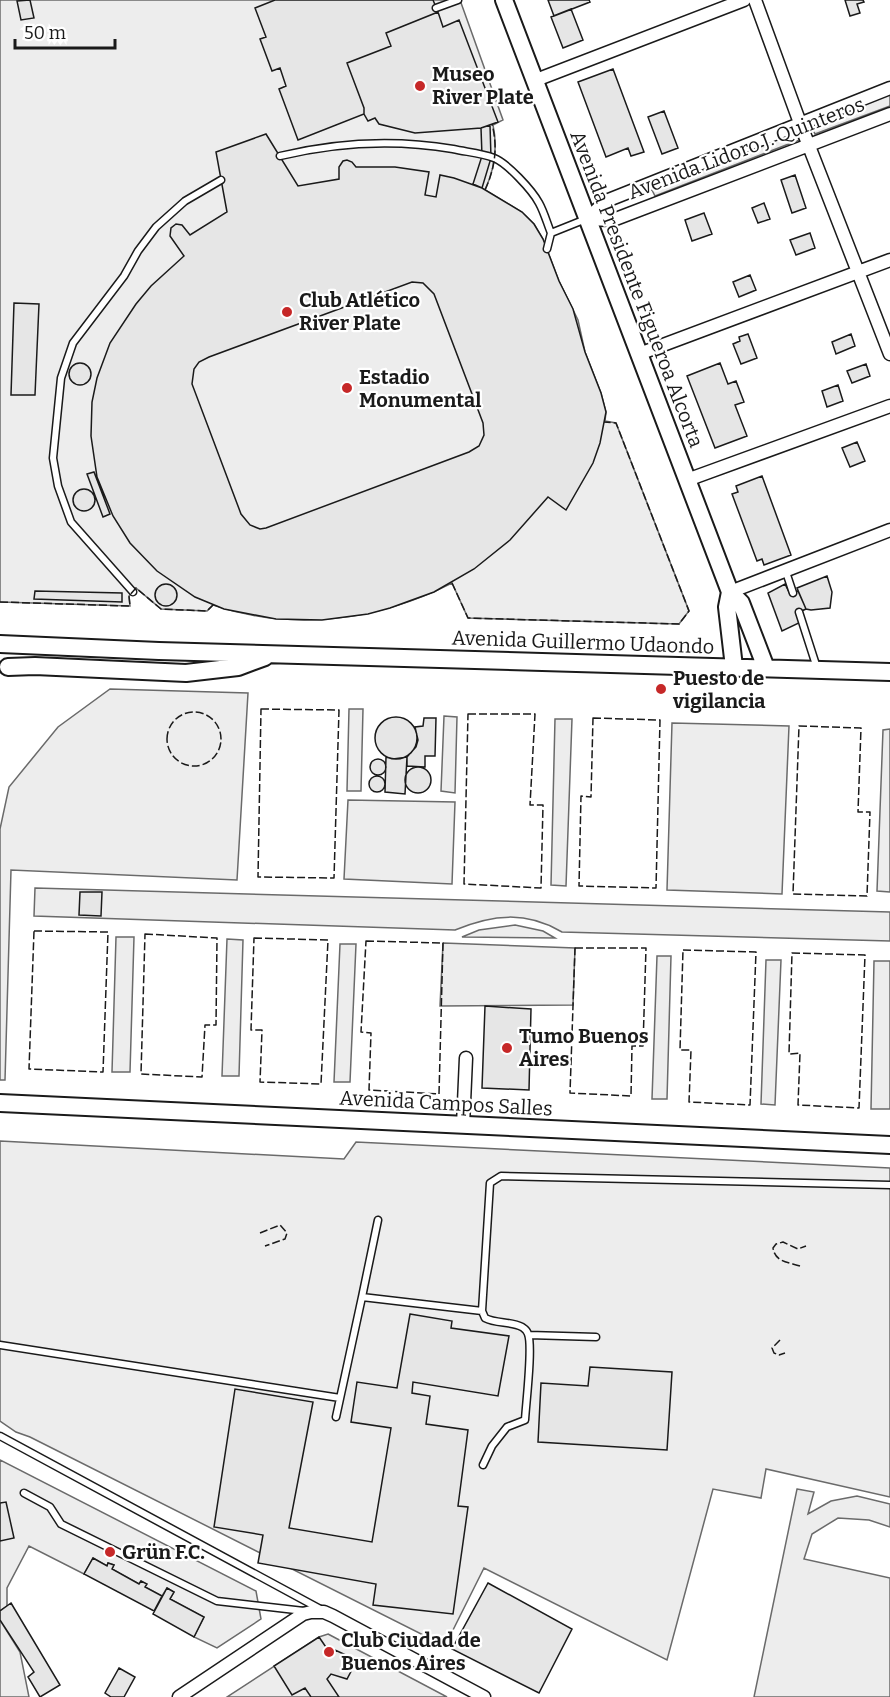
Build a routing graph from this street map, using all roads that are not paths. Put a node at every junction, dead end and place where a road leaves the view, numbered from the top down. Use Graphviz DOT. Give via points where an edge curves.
graph roads {
  1 [pos="458,0"];
  2 [pos="504,0"];
  3 [pos="744,0"];
  4 [pos="755,0"];
  5 [pos="436,9"];
  6 [pos="536,80"];
  7 [pos="890,88"];
  8 [pos="890,114"];
  9 [pos="800,123"];
  10 [pos="808,145"];
  11 [pos="280,156"];
  12 [pos="221,180"];
  13 [pos="587,219"];
  14 [pos="551,232"];
  15 [pos="547,249"];
  16 [pos="890,260"];
  17 [pos="858,272"];
  18 [pos="639,354"];
  19 [pos="890,354"];
  20 [pos="890,406"];
  21 [pos="687,480"];
  22 [pos="890,530"];
  23 [pos="786,572"];
  24 [pos="133,592"];
  25 [pos="730,592"];
  26 [pos="793,593"];
  27 [pos="799,612"];
  28 [pos="0,644"];
  29 [pos="274,653"];
  30 [pos="734,668"];
  31 [pos="766,668"];
  32 [pos="817,670"];
  33 [pos="890,672"];
  34 [pos="4,673"];
  35 [pos="466,1058"];
  36 [pos="0,1103"];
  37 [pos="464,1125"];
  38 [pos="890,1145"];
  39 [pos="890,1185"];
  40 [pos="378,1220"];
  41 [pos="362,1297"];
  42 [pos="482,1311"];
  43 [pos="529,1335"];
  44 [pos="596,1337"];
  45 [pos="0,1345"];
  46 [pos="340,1398"];
  47 [pos="336,1417"];
  48 [pos="0,1436"];
  49 [pos="483,1465"];
  50 [pos="24,1493"];
  51 [pos="311,1612"];
  52 [pos="333,1616"];
  53 [pos="179,1697"];
  54 [pos="484,1697"];
  1 -- 5 [label="lane"];
  2 -- 6 [label="main road, Avenida Presidente Figueroa Alcorta"];
  3 -- 6 [label="street"];
  4 -- 9 [label="street"];
  6 -- 13 [label="main road, Avenida Presidente Figueroa Alcorta"];
  7 -- 9 [label="street, Avenida Lidoro J. Quinteros"];
  8 -- 10 [label="street, Avenida Lidoro J. Quinteros"];
  9 -- 10 [label="street"];
  9 -- 13 [label="street, Avenida Lidoro J. Quinteros" via="606,201"];
  10 -- 13 [label="street, Avenida Lidoro J. Quinteros" via="613,220"];
  10 -- 17 [label="street"];
  11 -- 14 [label="lane" via="326,146 380,142 433,146 495,158 538,201"];
  12 -- 24 [label="lane" via="185,201 156,227 73,343 61,378 53,458 58,486 71,522"];
  13 -- 14 [label="lane"];
  13 -- 18 [label="main road, Avenida Presidente Figueroa Alcorta"];
  14 -- 15 [label="lane"];
  16 -- 17 [label="street"];
  17 -- 18 [label="street"];
  17 -- 19 [label="street"];
  18 -- 21 [label="main road, Avenida Presidente Figueroa Alcorta"];
  20 -- 21 [label="street"];
  21 -- 25 [label="main road, Avenida Presidente Figueroa Alcorta"];
  22 -- 23 [label="street"];
  23 -- 25 [label="street"];
  23 -- 26 [label="lane"];
  25 -- 30 [label="main road, Avenida Presidente Figueroa Alcorta" via="727,607"];
  25 -- 31 [label="main road, Avenida Presidente Figueroa Alcorta" via="741,603"];
  27 -- 32 [label="lane"];
  28 -- 29 [label="main road, Avenida Guillermo Udaondo"];
  29 -- 30 [label="main road, Avenida Guillermo Udaondo"];
  29 -- 34 [label="main road, Avenida Guillermo Udaondo" via="238,667 186,673 35,666"];
  30 -- 31 [label="main road, Avenida Guillermo Udaondo"];
  31 -- 32 [label="main road, Avenida Guillermo Udaondo"];
  32 -- 33 [label="main road, Avenida Guillermo Udaondo"];
  35 -- 37 [label="street"];
  36 -- 37 [label="main road, Avenida Campos Salles"];
  37 -- 38 [label="main road, Avenida Campos Salles"];
  39 -- 42 [label="lane" via="501,1176 490,1183"];
  40 -- 41 [label="lane"];
  41 -- 42 [label="lane"];
  41 -- 46 [label="lane"];
  42 -- 43 [label="lane" via="484,1318 525,1328"];
  43 -- 44 [label="lane"];
  43 -- 49 [label="lane" via="525,1420 507,1427"];
  45 -- 46 [label="lane"];
  46 -- 47 [label="lane"];
  48 -- 52 [label="lane"];
  50 -- 51 [label="lane" via="50,1507 61,1524 217,1601"];
  51 -- 52 [label="street"];
  51 -- 53 [label="street"];
  52 -- 54 [label="street"];
}
